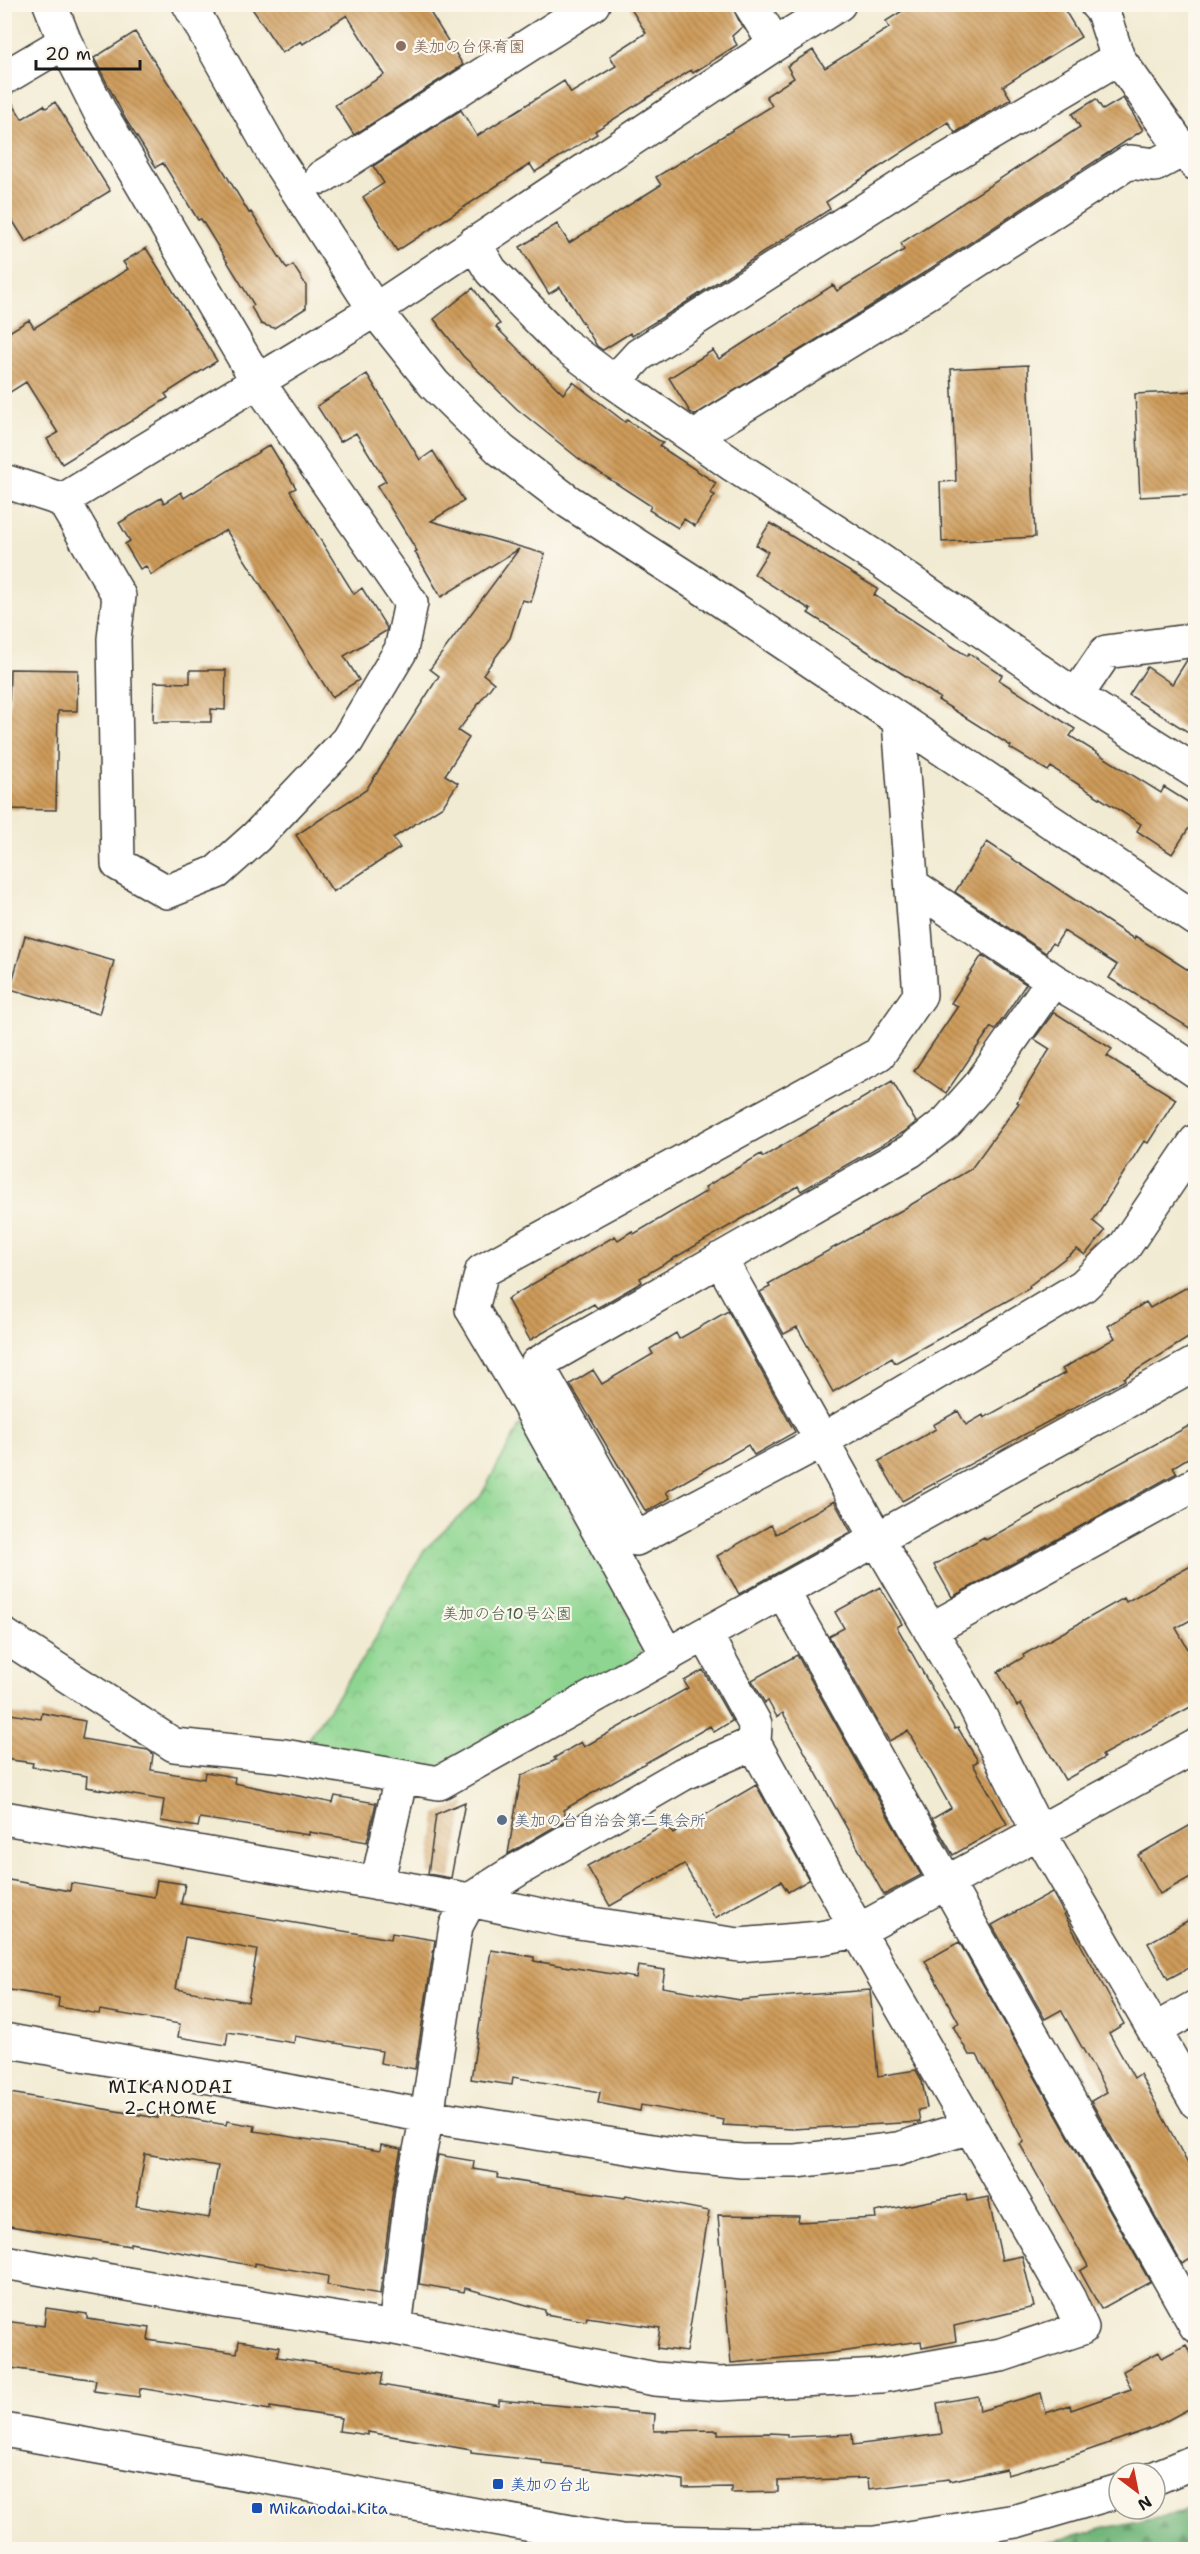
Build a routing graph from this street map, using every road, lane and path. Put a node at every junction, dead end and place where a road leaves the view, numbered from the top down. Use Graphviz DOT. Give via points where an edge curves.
graph roads {
  1 [pos="50,4"];
  2 [pos="189,4"];
  3 [pos="593,4"];
  4 [pos="750,4"];
  5 [pos="839,4"];
  6 [pos="1096,4"];
  7 [pos="65,42"];
  8 [pos="775,44"];
  9 [pos="1118,58"];
  10 [pos="4,78"];
  11 [pos="1189,157"];
  12 [pos="322,177"];
  13 [pos="474,243"];
  14 [pos="375,310"];
  15 [pos="258,382"];
  16 [pos="614,382"];
  17 [pos="696,439"];
  18 [pos="4,481"];
  19 [pos="63,501"];
  20 [pos="1196,640"];
  21 [pos="1076,696"];
  22 [pos="899,721"];
  23 [pos="1196,772"];
  24 [pos="912,885"];
  25 [pos="1196,919"];
  26 [pos="1053,980"];
  27 [pos="1196,1071"];
  28 [pos="1196,1140"];
  29 [pos="720,1259"];
  30 [pos="1196,1363"];
  31 [pos="823,1440"];
  32 [pos="1196,1484"];
  33 [pos="877,1539"];
  34 [pos="783,1592"];
  35 [pos="930,1630"];
  36 [pos="705,1634"];
  37 [pos="4,1635"];
  38 [pos="668,1656"];
  39 [pos="754,1743"];
  40 [pos="1196,1746"];
  41 [pos="402,1777"];
  42 [pos="4,1818"];
  43 [pos="1039,1833"];
  44 [pos="948,1883"];
  45 [pos="377,1884"];
  46 [pos="470,1900"];
  47 [pos="858,1931"];
  48 [pos="1196,2007"];
  49 [pos="1155,2030"];
  50 [pos="4,2040"];
  51 [pos="1196,2102"];
  52 [pos="427,2116"];
  53 [pos="970,2127"];
  54 [pos="4,2262"];
  55 [pos="1176,2282"];
  56 [pos="1196,2326"];
  57 [pos="394,2328"];
  58 [pos="4,2430"];
  59 [pos="1196,2461"];
  60 [pos="1167,2473"];
  61 [pos="1107,2494"];
  62 [pos="876,2546"];
  1 -- 7 [label="street"];
  2 -- 14 [label="street" via="275,156"];
  3 -- 12 [label="street"];
  4 -- 8 [label="street"];
  5 -- 8 [label="street"];
  6 -- 9 [label="street" via="1103,12"];
  7 -- 10 [label="street"];
  7 -- 15 [label="street" via="101,114"];
  8 -- 13 [label="street"];
  9 -- 11 [label="street"];
  9 -- 16 [label="street" via="909,182 639,355"];
  11 -- 17 [label="street" via="1155,165 1129,162 932,290 712,425"];
  13 -- 14 [label="street"];
  13 -- 16 [label="street" via="491,271 561,342"];
  14 -- 15 [label="street"];
  14 -- 22 [label="street" via="434,384 501,450 569,502"];
  15 -- 19 [label="street"];
  15 -- 19 [label="street" via="411,603 401,650 347,741 256,837 217,872 167,892 118,864 114,639 119,596"];
  16 -- 17 [label="street"];
  17 -- 21 [label="street"];
  18 -- 19 [label="street"];
  20 -- 21 [label="street" via="1106,652"];
  21 -- 23 [label="street"];
  22 -- 24 [label="street"];
  22 -- 25 [label="street"];
  24 -- 26 [label="street"];
  24 -- 38 [label="street" via="920,995 879,1054 482,1272 472,1309"];
  26 -- 27 [label="street"];
  26 -- 29 [label="street" via="980,1086 947,1122 910,1151"];
  28 -- 31 [label="street" via="1125,1246 1083,1286"];
  29 -- 31 [label="street"];
  29 -- 31 [label="street" via="537,1364 630,1529 636,1539"];
  30 -- 33 [label="street"];
  31 -- 33 [label="street"];
  32 -- 35 [label="street"];
  33 -- 34 [label="street"];
  33 -- 35 [label="street"];
  34 -- 36 [label="street"];
  34 -- 44 [label="street"];
  35 -- 43 [label="street" via="975,1706"];
  36 -- 38 [label="street"];
  36 -- 39 [label="street" via="755,1724"];
  37 -- 41 [label="street" via="174,1745 284,1756"];
  38 -- 41 [label="street" via="439,1783"];
  39 -- 46 [label="street" via="683,1774"];
  39 -- 47 [label="street"];
  40 -- 43 [label="street"];
  41 -- 45 [label="street"];
  42 -- 45 [label="street"];
  43 -- 44 [label="street"];
  43 -- 49 [label="street"];
  44 -- 47 [label="street"];
  44 -- 55 [label="street"];
  45 -- 46 [label="street"];
  46 -- 47 [label="street" via="564,1920 739,1945"];
  46 -- 52 [label="street" via="456,1926"];
  47 -- 53 [label="street"];
  48 -- 49 [label="street"];
  49 -- 51 [label="street"];
  50 -- 52 [label="street"];
  52 -- 53 [label="street" via="678,2155 742,2161 796,2161 898,2149"];
  52 -- 57 [label="street" via="412,2190"];
  53 -- 57 [label="street" via="1069,2299 1090,2326 1001,2355 881,2376 719,2384 655,2379"];
  54 -- 57 [label="street"];
  55 -- 56 [label="street"];
  58 -- 62 [label="street" via="621,2541"];
  59 -- 60 [label="street"];
  61 -- 62 [label="street" via="1016,2521"];
}
